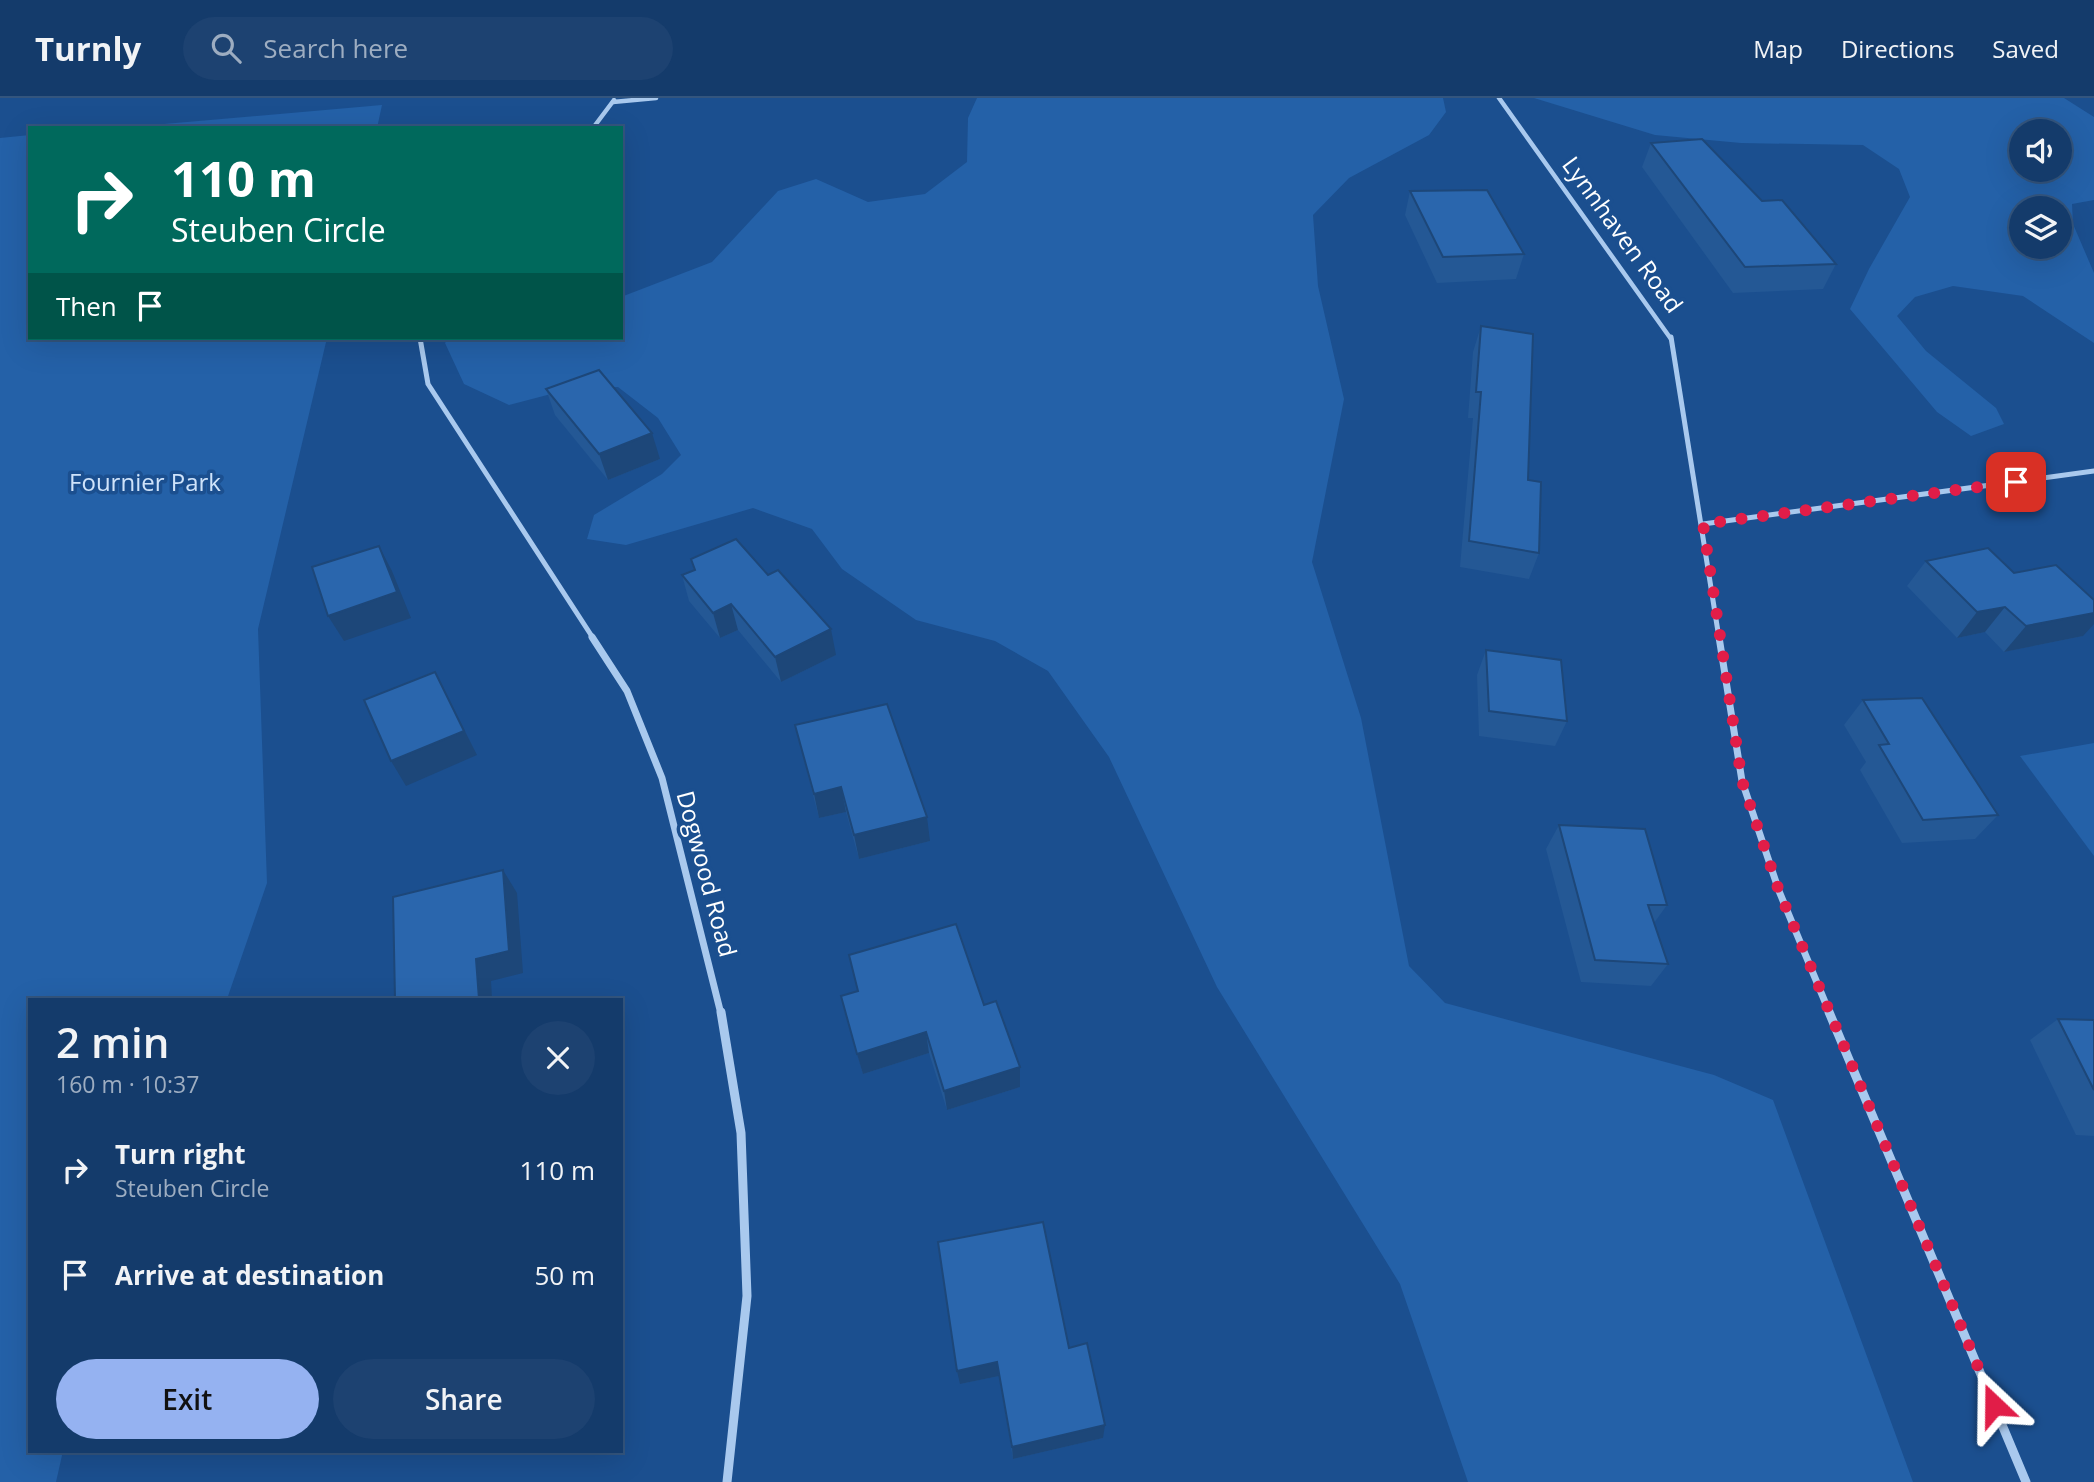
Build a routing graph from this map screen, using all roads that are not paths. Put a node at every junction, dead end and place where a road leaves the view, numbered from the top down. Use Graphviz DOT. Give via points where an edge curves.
graph roads {
  1 [pos="656,98"];
  2 [pos="1499,98"];
  3 [pos="614,100"];
  4 [pos="594,126"];
  5 [pos="420,340"];
  6 [pos="2094,471"];
  7 [pos="1703,524"];
  8 [pos="727,1482"];
  9 [pos="2026,1482"];
  1 -- 3 [label="street"];
  2 -- 7 [label="street, Lynnhaven Road" via="1671,336"];
  3 -- 4 [label="street"];
  5 -- 8 [label="street, Dogwood Road" via="428,384 627,691 662,778 718,997 741,1133 747,1296"];
  6 -- 7 [label="street"];
  7 -- 9 [label="street, Lynnhaven Road" via="1742,781 1779,891"];
}
